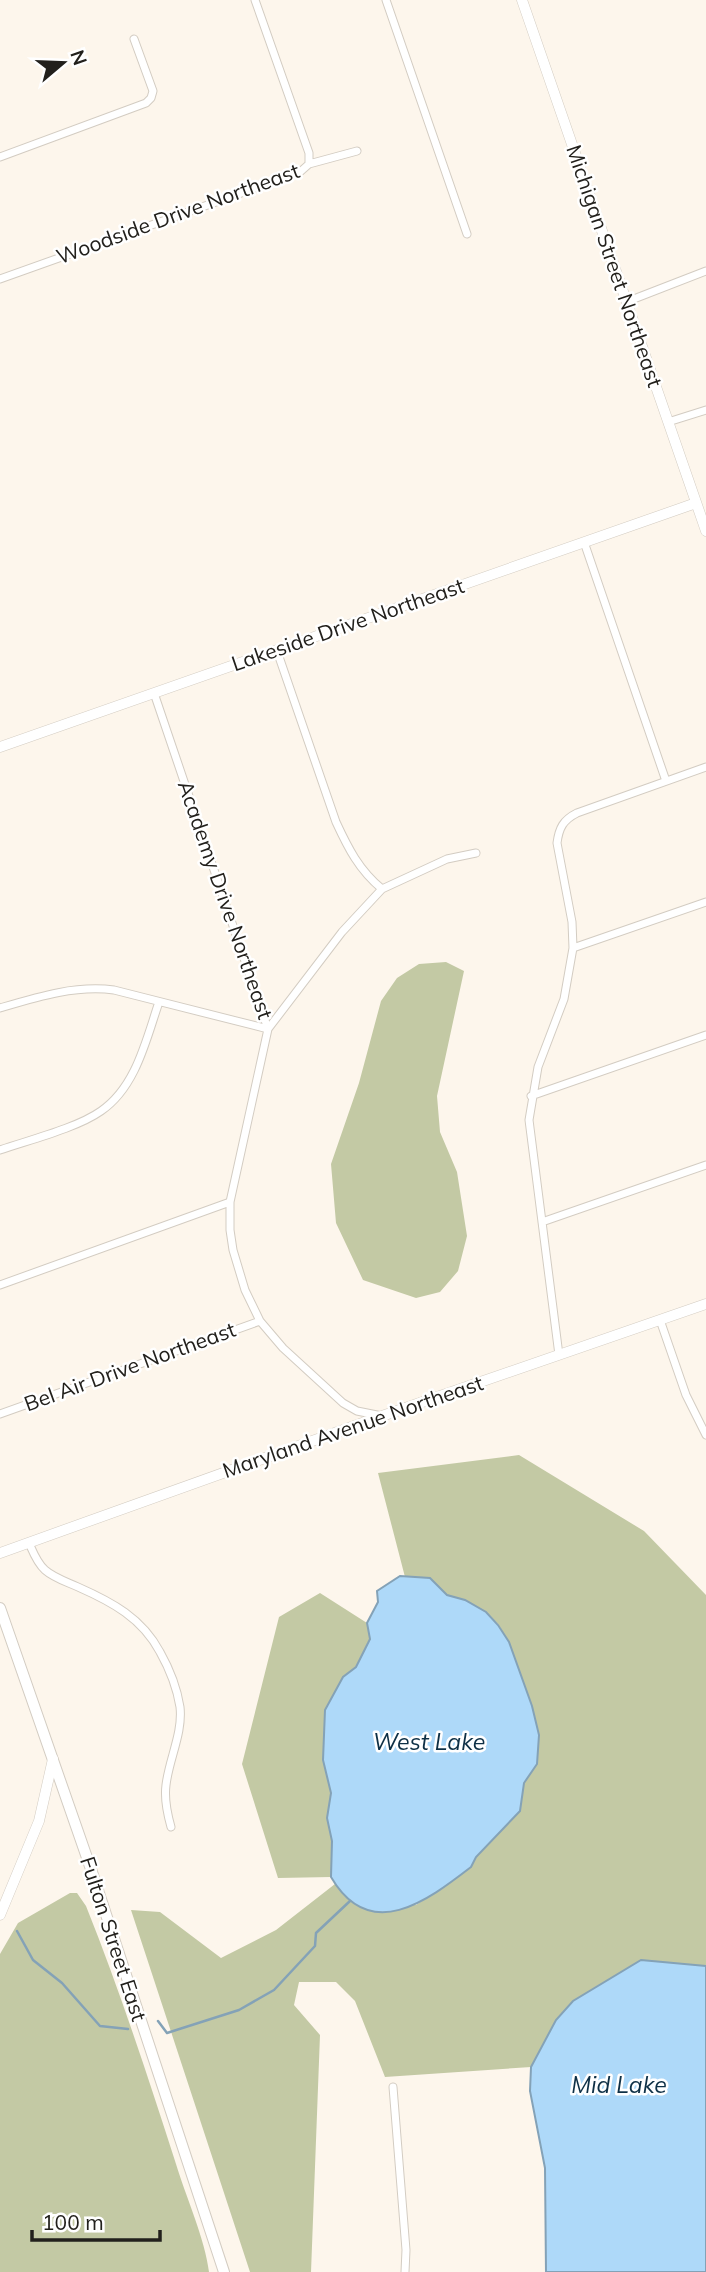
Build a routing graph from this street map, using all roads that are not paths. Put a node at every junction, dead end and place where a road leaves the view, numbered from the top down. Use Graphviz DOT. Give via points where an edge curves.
graph roads {
  1 [pos="255,0"];
  2 [pos="386,0"];
  3 [pos="522,0"];
  4 [pos="134,39"];
  5 [pos="357,151"];
  6 [pos="0,157"];
  7 [pos="309,164"];
  8 [pos="467,234"];
  9 [pos="706,271"];
  10 [pos="0,279"];
  11 [pos="626,302"];
  12 [pos="706,410"];
  13 [pos="668,422"];
  14 [pos="696,503"];
  15 [pos="706,531"];
  16 [pos="584,542"];
  17 [pos="277,650"];
  18 [pos="154,693"];
  19 [pos="0,747"];
  20 [pos="706,767"];
  21 [pos="666,781"];
  22 [pos="475,853"];
  23 [pos="382,889"];
  24 [pos="706,902"];
  25 [pos="573,948"];
  26 [pos="159,1002"];
  27 [pos="0,1007"];
  28 [pos="268,1029"];
  29 [pos="706,1035"];
  30 [pos="531,1096"];
  31 [pos="0,1150"];
  32 [pos="706,1165"];
  33 [pos="230,1202"];
  34 [pos="542,1222"];
  35 [pos="0,1284"];
  36 [pos="706,1304"];
  37 [pos="660,1320"];
  38 [pos="260,1321"];
  39 [pos="559,1355"];
  40 [pos="0,1414"];
  41 [pos="382,1416"];
  42 [pos="706,1435"];
  43 [pos="29,1542"];
  44 [pos="0,1553"];
  45 [pos="0,1608"];
  46 [pos="54,1759"];
  47 [pos="171,1827"];
  48 [pos="0,1915"];
  49 [pos="393,2087"];
  50 [pos="224,2272"];
  51 [pos="405,2272"];
  1 -- 7 [label="street"];
  2 -- 8 [label="street"];
  3 -- 11 [label="street, Michigan Street Northeast"];
  4 -- 6 [label="street" via="153,91 146,103"];
  5 -- 7 [label="street, Woodside Drive Northeast"];
  7 -- 10 [label="street, Woodside Drive Northeast" via="300,172"];
  9 -- 11 [label="street"];
  11 -- 13 [label="street, Michigan Street Northeast"];
  12 -- 13 [label="street"];
  13 -- 14 [label="street, Michigan Street Northeast"];
  14 -- 15 [label="street, Michigan Street Northeast"];
  14 -- 16 [label="street, Lakeside Drive Northeast"];
  16 -- 17 [label="street, Lakeside Drive Northeast"];
  16 -- 21 [label="street"];
  17 -- 18 [label="street, Lakeside Drive Northeast"];
  17 -- 23 [label="street" via="347,848"];
  18 -- 19 [label="street, Lakeside Drive Northeast"];
  18 -- 28 [label="street, Academy Drive Northeast"];
  20 -- 21 [label="street"];
  21 -- 25 [label="street" via="577,813 567,818 559,832"];
  22 -- 23 [label="street" via="447,859"];
  23 -- 28 [label="street" via="342,932"];
  24 -- 25 [label="street"];
  25 -- 30 [label="street" via="564,999"];
  26 -- 27 [label="street" via="96,988"];
  26 -- 28 [label="street"];
  26 -- 31 [label="street" via="129,1081 103,1110"];
  28 -- 33 [label="street, Academy Drive Northeast"];
  29 -- 30 [label="street"];
  30 -- 34 [label="street" via="528,1120"];
  32 -- 34 [label="street"];
  33 -- 35 [label="street"];
  33 -- 38 [label="street, Academy Drive Northeast" via="233,1250"];
  34 -- 39 [label="street"];
  36 -- 37 [label="street, Maryland Avenue Northeast"];
  37 -- 39 [label="street, Maryland Avenue Northeast"];
  37 -- 42 [label="street" via="686,1395"];
  38 -- 40 [label="street, Bel Air Drive Northeast"];
  38 -- 41 [label="street, Academy Drive Northeast" via="343,1403"];
  39 -- 41 [label="street, Maryland Avenue Northeast"];
  41 -- 43 [label="street, Maryland Avenue Northeast"];
  43 -- 44 [label="street, Maryland Avenue Northeast"];
  43 -- 47 [label="street" via="47,1572 123,1610 141,1623 159,1651 180,1709 166,1785"];
  45 -- 46 [label="main road, Fulton Street East"];
  46 -- 48 [label="street" via="36,1830"];
  46 -- 50 [label="main road, Fulton Street East"];
  49 -- 51 [label="street"];
}
